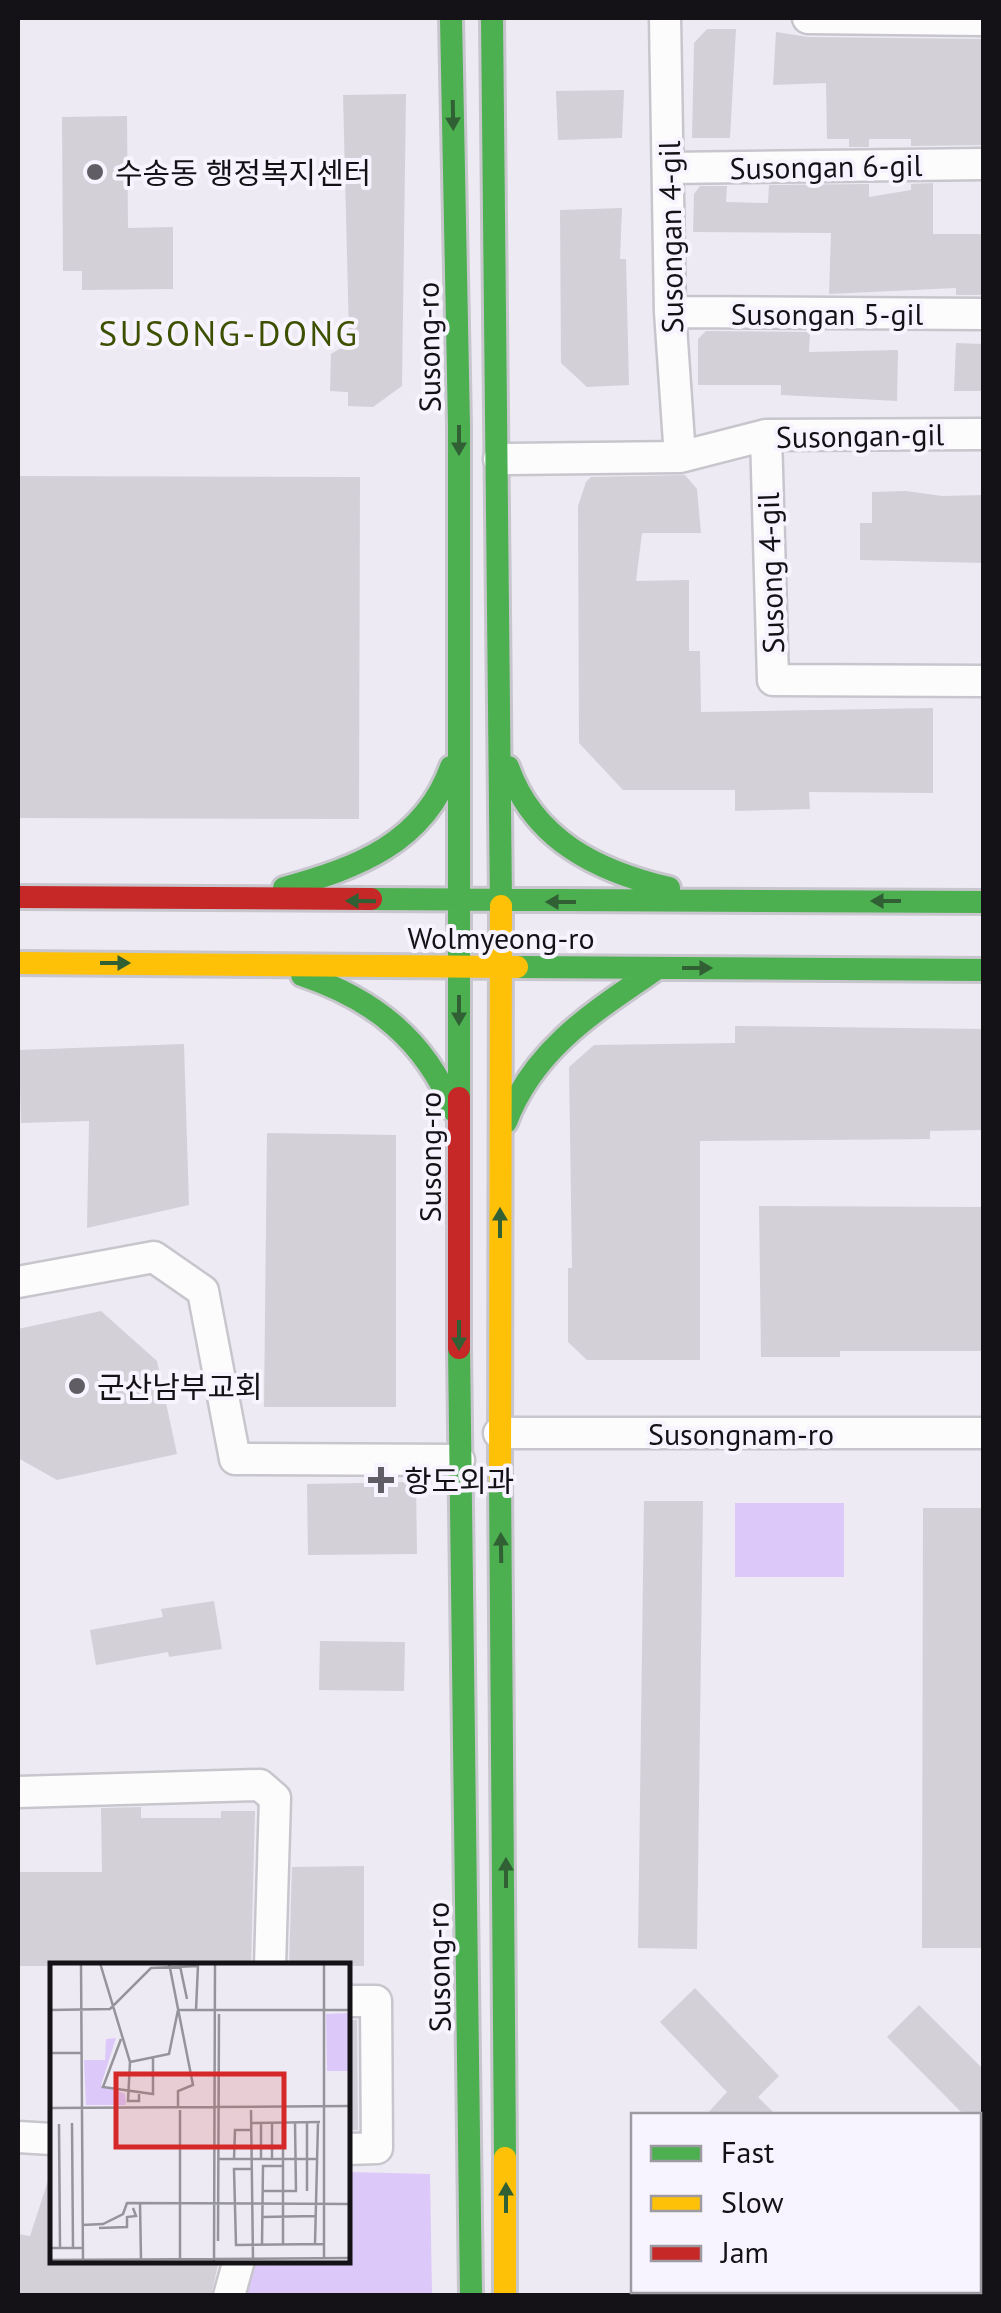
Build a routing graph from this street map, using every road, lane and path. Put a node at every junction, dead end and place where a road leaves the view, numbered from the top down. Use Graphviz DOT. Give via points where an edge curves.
graph roads {
  1 [pos="451,18"];
  2 [pos="492,18"];
  3 [pos="665,18"];
  4 [pos="808,18"];
  5 [pos="984,20"];
  6 [pos="984,164"];
  7 [pos="669,168"];
  8 [pos="670,312"];
  9 [pos="984,314"];
  10 [pos="984,434"];
  11 [pos="766,435"];
  12 [pos="680,457"];
  13 [pos="499,459"];
  14 [pos="984,681"];
  15 [pos="459,722"];
  16 [pos="502,727"];
  17 [pos="18,897"];
  18 [pos="234,900"];
  19 [pos="734,901"];
  20 [pos="459,902"];
  21 [pos="502,902"];
  22 [pos="984,902"];
  23 [pos="18,964"];
  24 [pos="264,964"];
  25 [pos="459,968"];
  26 [pos="502,968"];
  27 [pos="658,968"];
  28 [pos="984,970"];
  29 [pos="459,1128"];
  30 [pos="500,1141"];
  31 [pos="18,1282"];
  32 [pos="499,1433"];
  33 [pos="984,1433"];
  34 [pos="459,1460"];
  35 [pos="18,1792"];
  36 [pos="270,1963"];
  37 [pos="350,2001"];
  38 [pos="18,2137"];
  39 [pos="50,2139"];
  40 [pos="362,2148"];
  41 [pos="239,2263"];
  42 [pos="229,2296"];
  43 [pos="471,2296"];
  44 [pos="506,2296"];
  1 -- 15 [label="street, Susong-ro, one-way"];
  2 -- 13 [label="street"];
  3 -- 7 [label="street, Susongan 4-gil"];
  4 -- 5 [label="street"];
  6 -- 7 [label="street, Susongan 6-gil"];
  7 -- 8 [label="street, Susongan 4-gil"];
  8 -- 9 [label="street, Susongan 5-gil"];
  8 -- 12 [label="street, Susongan 4-gil"];
  10 -- 11 [label="street, Susongan-gil"];
  11 -- 12 [label="street, Susongan-gil"];
  11 -- 14 [label="street, Susong 4-gil" via="773,680"];
  12 -- 13 [label="street, Susongan-gil"];
  13 -- 16 [label="street"];
  15 -- 18 [label="street" via="446,789 406,837 346,868"];
  15 -- 20 [label="street, Susong-ro"];
  16 -- 19 [label="street" via="519,802 557,840 624,875"];
  16 -- 21 [label="street"];
  17 -- 18 [label="street, Wolmyeong-ro"];
  20 -- 18 [label="street, Wolmyeong-ro, one-way"];
  19 -- 21 [label="street, Wolmyeong-ro, one-way"];
  22 -- 19 [label="street, Wolmyeong-ro, one-way"];
  20 -- 21 [label="street, Wolmyeong-ro"];
  20 -- 25 [label="street, Susong-ro"];
  21 -- 26 [label="street"];
  23 -- 24 [label="street, Wolmyeong-ro, one-way"];
  24 -- 25 [label="street, Wolmyeong-ro"];
  24 -- 29 [label="street" via="332,983 399,1022 447,1090"];
  25 -- 26 [label="street, Wolmyeong-ro"];
  25 -- 29 [label="street, Susong-ro, one-way"];
  26 -- 27 [label="street, Wolmyeong-ro"];
  26 -- 30 [label="street"];
  27 -- 28 [label="street, Wolmyeong-ro, one-way"];
  27 -- 30 [label="street" via="556,1041 528,1074"];
  29 -- 34 [label="street, Susong-ro, one-way"];
  32 -- 30 [label="street, one-way"];
  31 -- 34 [label="street" via="154,1257 203,1291 234,1460"];
  32 -- 33 [label="street, Susongnam-ro"];
  44 -- 32 [label="street, one-way"];
  34 -- 43 [label="street, Susong-ro"];
  35 -- 36 [label="street" via="260,1784 275,1798"];
  37 -- 40 [label="street" via="376,2001"];
  38 -- 39 [label="street"];
  41 -- 42 [label="street"];
}
